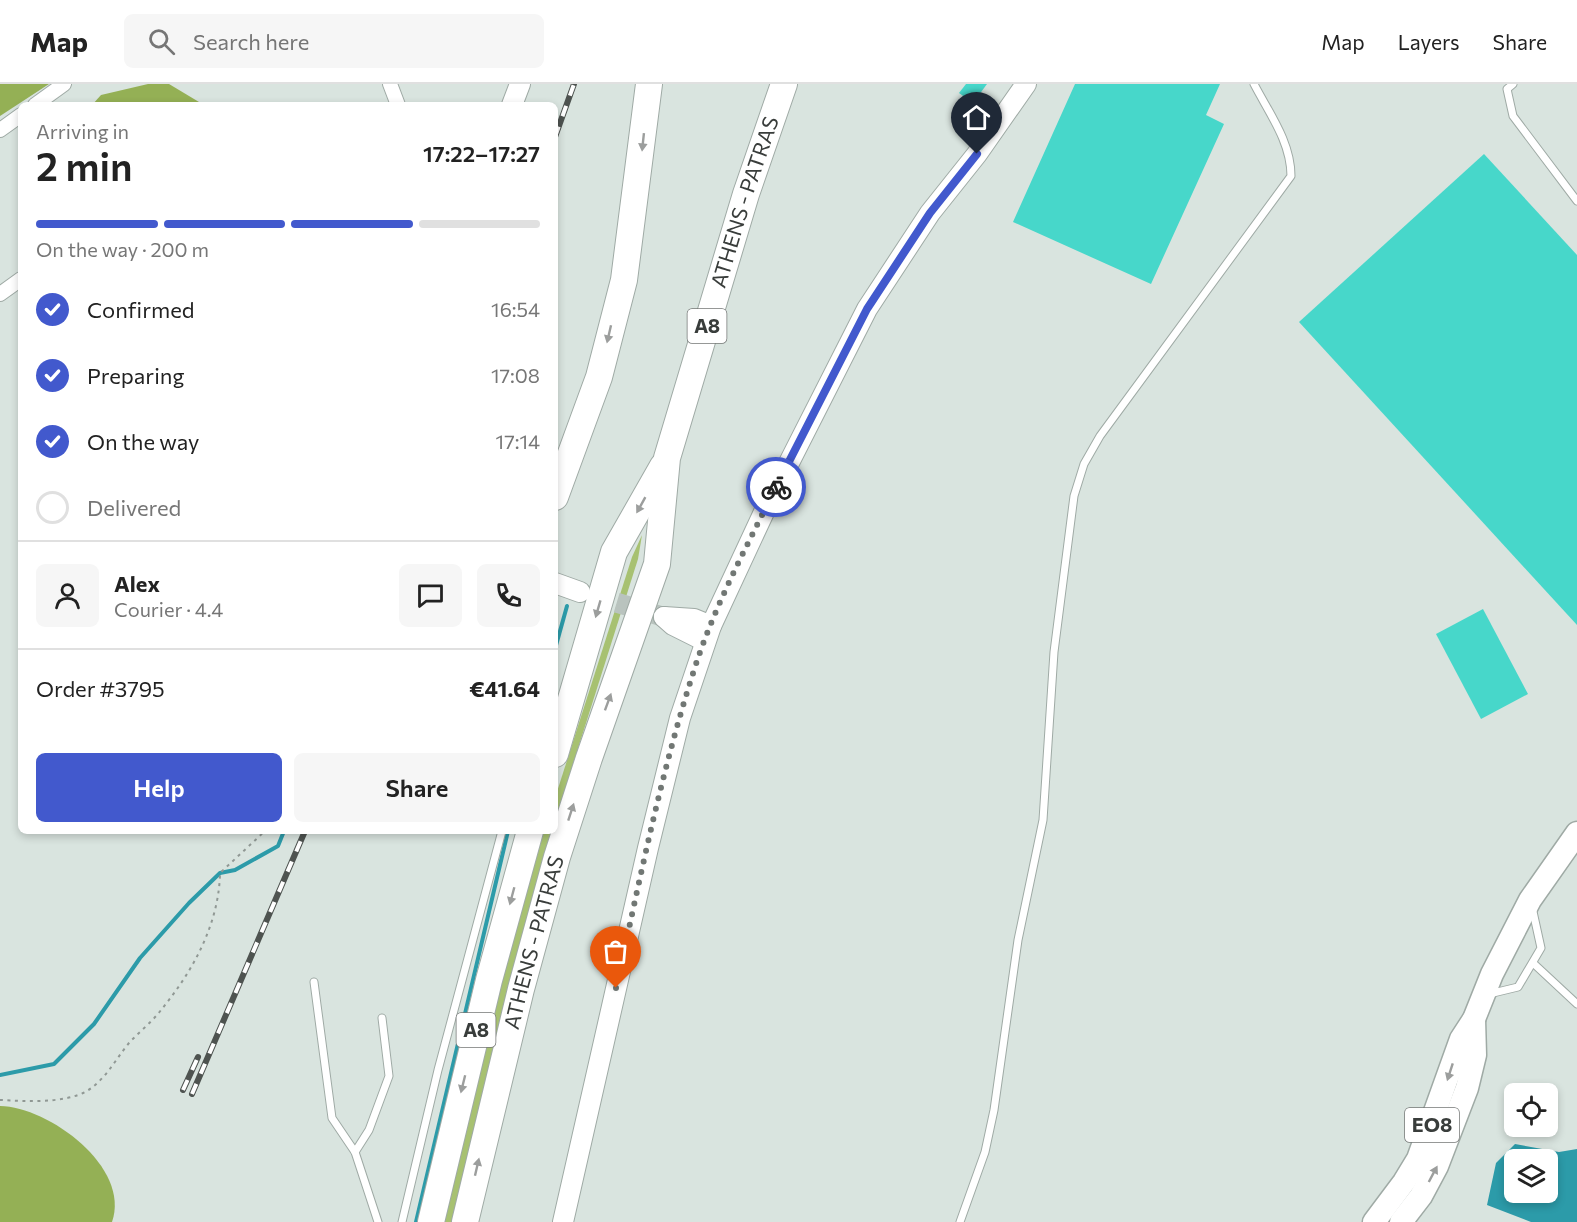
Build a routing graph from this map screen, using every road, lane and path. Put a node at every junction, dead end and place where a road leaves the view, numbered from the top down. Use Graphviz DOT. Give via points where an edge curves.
graph roads {
  1 [pos="64,84"];
  2 [pos="390,84"];
  3 [pos="520,84"];
  4 [pos="649,84"];
  5 [pos="784,84"];
  6 [pos="1026,84"];
  7 [pos="1254,84"];
  8 [pos="1514,84"];
  9 [pos="38,102"];
  10 [pos="397,102"];
  11 [pos="513,102"];
  12 [pos="18,117"];
  13 [pos="0,130"];
  14 [pos="1577,201"];
  15 [pos="18,281"];
  16 [pos="0,294"];
  17 [pos="667,458"];
  18 [pos="558,489"];
  19 [pos="558,587"];
  20 [pos="580,592"];
  21 [pos="558,744"];
  22 [pos="1577,833"];
  23 [pos="262,834"];
  24 [pos="501,834"];
  25 [pos="529,834"];
  26 [pos="1530,900"];
  27 [pos="1533,963"];
  28 [pos="314,982"];
  29 [pos="1483,995"];
  30 [pos="1577,1004"];
  31 [pos="382,1018"];
  32 [pos="1473,1019"];
  33 [pos="0,1100"];
  34 [pos="355,1152"];
  35 [pos="378,1222"];
  36 [pos="402,1222"];
  37 [pos="431,1222"];
  38 [pos="465,1222"];
  39 [pos="563,1222"];
  40 [pos="960,1222"];
  41 [pos="1374,1222"];
  42 [pos="1401,1222"];
  1 -- 9 [label="street"];
  2 -- 10 [label="street"];
  3 -- 11 [label="street"];
  4 -- 18 [label="highway, one-way" via="624,280 599,377"];
  5 -- 17 [label="highway, ATHENS - PATRAS / Α8"];
  6 -- 39 [label="street" via="930,213 867,309 764,512 708,634 680,718"];
  7 -- 40 [label="lane" via="1283,139 1291,159 1291,176 1100,436 1084,464 1074,496 1054,652 1043,820 1018,940 994,1110 985,1152"];
  8 -- 14 [label="lane" via="1507,89 1514,116"];
  12 -- 13 [label="street"];
  15 -- 16 [label="street"];
  17 -- 21 [label="highway, ATHENS - PATRAS / Α8, one-way" via="614,552"];
  38 -- 17 [label="highway, ATHENS - PATRAS / Α8, one-way" via="557,857 657,564"];
  19 -- 20 [label="street"];
  22 -- 26 [label="main road, ΕΟ8"];
  23 -- 33 [label="path" via="220,873 217,912 188,972 160,1012 100,1081 85,1092 65,1097"];
  24 -- 36 [label="lane"];
  25 -- 37 [label="highway, ATHENS - PATRAS / Α8, one-way" via="489,980"];
  26 -- 27 [label="lane" via="1541,945"];
  26 -- 29 [label="main road, ΕΟ8"];
  27 -- 29 [label="lane" via="1516,989"];
  27 -- 30 [label="lane"];
  28 -- 34 [label="lane" via="332,1118"];
  29 -- 32 [label="main road, ΕΟ8"];
  31 -- 34 [label="lane" via="389,1076 369,1130"];
  32 -- 41 [label="main road, ΕΟ8, one-way" via="1461,1039 1418,1159"];
  42 -- 32 [label="main road, ΕΟ8, one-way" via="1437,1166 1467,1088 1476,1055"];
  34 -- 35 [label="lane"];
}
